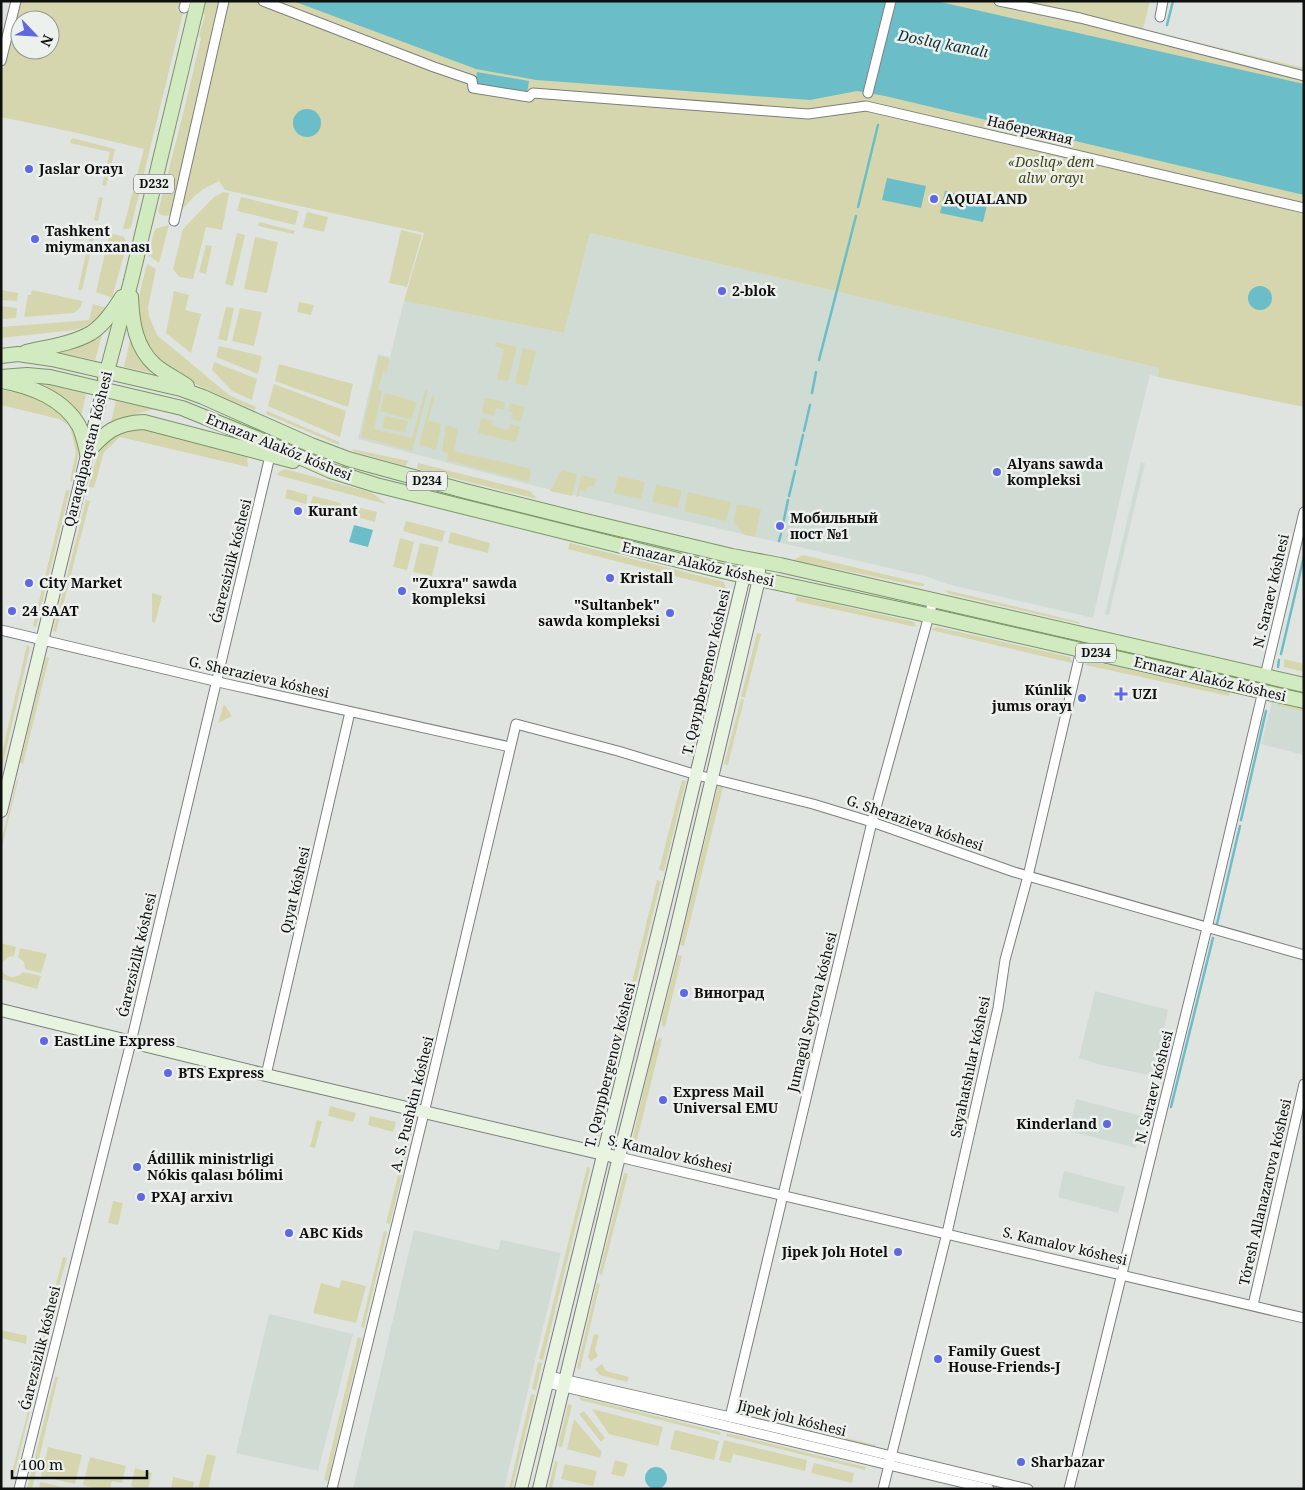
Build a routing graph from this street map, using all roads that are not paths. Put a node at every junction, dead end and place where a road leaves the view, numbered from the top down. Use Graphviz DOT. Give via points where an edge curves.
graph roads {
  1 [pos="16,1"];
  2 [pos="198,1"];
  3 [pos="224,1"];
  4 [pos="263,1"];
  5 [pos="891,1"];
  6 [pos="999,1"];
  7 [pos="1163,1"];
  8 [pos="1160,16"];
  9 [pos="1,61"];
  10 [pos="1304,76"];
  11 [pos="868,93"];
  12 [pos="1304,208"];
  13 [pos="174,221"];
  14 [pos="130,281"];
  15 [pos="18,354"];
  16 [pos="1,356"];
  17 [pos="107,372"];
  18 [pos="1,377"];
  19 [pos="1,381"];
  20 [pos="103,389"];
  21 [pos="203,396"];
  22 [pos="258,439"];
  23 [pos="87,453"];
  24 [pos="270,456"];
  25 [pos="331,471"];
  26 [pos="489,497"];
  27 [pos="485,512"];
  28 [pos="1304,512"];
  29 [pos="757,560"];
  30 [pos="744,576"];
  31 [pos="758,579"];
  32 [pos="738,599"];
  33 [pos="754,600"];
  34 [pos="933,601"];
  35 [pos="929,616"];
  36 [pos="1,630"];
  37 [pos="42,640"];
  38 [pos="1081,650"];
  39 [pos="1265,676"];
  40 [pos="216,681"];
  41 [pos="1304,684"];
  42 [pos="1263,691"];
  43 [pos="1304,701"];
  44 [pos="350,712"];
  45 [pos="516,724"];
  46 [pos="510,747"];
  47 [pos="697,775"];
  48 [pos="712,779"];
  49 [pos="1,811"];
  50 [pos="872,822"];
  51 [pos="1028,876"];
  52 [pos="1207,928"];
  53 [pos="1304,955"];
  54 [pos="1,1010"];
  55 [pos="131,1042"];
  56 [pos="266,1075"];
  57 [pos="1304,1084"];
  58 [pos="424,1112"];
  59 [pos="604,1154"];
  60 [pos="619,1157"];
  61 [pos="782,1196"];
  62 [pos="946,1233"];
  63 [pos="1122,1275"];
  64 [pos="1253,1305"];
  65 [pos="1304,1318"];
  66 [pos="548,1379"];
  67 [pos="565,1383"];
  68 [pos="730,1417"];
  69 [pos="890,1460"];
  70 [pos="20,1489"];
  71 [pos="332,1489"];
  72 [pos="521,1489"];
  73 [pos="539,1489"];
  74 [pos="883,1489"];
  75 [pos="989,1489"];
  76 [pos="1028,1489"];
  77 [pos="1069,1489"];
  1 -- 9 [label="street"];
  2 -- 14 [label="main road, Qaraqalpaqstan kóshesi / D232"];
  3 -- 13 [label="street"];
  4 -- 12 [label="street, Набережная" via="472,80 473,88 528,97 533,93 808,114 866,106"];
  5 -- 11 [label="street"];
  6 -- 10 [label="street" via="1080,18"];
  7 -- 8 [label="street"];
  14 -- 15 [label="main road" via="116,307 92,332 55,346"];
  14 -- 17 [label="main road, Qaraqalpaqstan kóshesi / D232"];
  14 -- 21 [label="main road" via="132,320 142,350 154,364"];
  15 -- 16 [label="main road, D234"];
  15 -- 17 [label="main road, D234"];
  17 -- 20 [label="main road, Qaraqalpaqstan kóshesi / D232"];
  17 -- 21 [label="main road, Ernazar Alakóz kóshesi / D234"];
  18 -- 20 [label="main road, D234" via="50,377"];
  19 -- 23 [label="main road" via="40,392 55,400 79,426"];
  20 -- 22 [label="main road, Ernazar Alakóz kóshesi / D234" via="182,408"];
  20 -- 23 [label="main road, Qaraqalpaqstan kóshesi"];
  21 -- 26 [label="main road, Ernazar Alakóz kóshesi / D234" via="348,459"];
  22 -- 24 [label="street"];
  22 -- 25 [label="main road, Ernazar Alakóz kóshesi / D234"];
  23 -- 24 [label="main road" via="108,431 131,422 144,422"];
  23 -- 37 [label="main road, Qaraqalpaqstan kóshesi"];
  24 -- 25 [label="main road"];
  24 -- 40 [label="street, Ǵarezsizlik kóshesi"];
  25 -- 27 [label="main road, Ernazar Alakóz kóshesi / D234"];
  26 -- 27 [label="main road"];
  26 -- 29 [label="main road, Ernazar Alakóz kóshesi / D234"];
  27 -- 30 [label="main road, Ernazar Alakóz kóshesi / D234"];
  28 -- 39 [label="street, N. Saraev kóshesi"];
  29 -- 30 [label="main road, T. Qayıpbergenov kóshesi"];
  29 -- 31 [label="main road"];
  29 -- 34 [label="main road, Ernazar Alakóz kóshesi / D234"];
  30 -- 31 [label="main road, Ernazar Alakóz kóshesi / D234"];
  30 -- 32 [label="main road, T. Qayıpbergenov kóshesi"];
  31 -- 33 [label="main road"];
  31 -- 35 [label="main road, Ernazar Alakóz kóshesi / D234"];
  32 -- 33 [label="main road" via="747,595"];
  32 -- 47 [label="main road, T. Qayıpbergenov kóshesi"];
  33 -- 48 [label="main road"];
  34 -- 35 [label="street, Jumagúl Seytova kóshesi"];
  34 -- 39 [label="main road, Ernazar Alakóz kóshesi / D234"];
  35 -- 38 [label="main road, Ernazar Alakóz kóshesi / D234"];
  35 -- 50 [label="street, Jumagúl Seytova kóshesi"];
  36 -- 37 [label="street, G. Sherazieva kóshesi"];
  37 -- 40 [label="street, G. Sherazieva kóshesi"];
  37 -- 49 [label="main road, Qaraqalpaqstan kóshesi"];
  38 -- 42 [label="main road, Ernazar Alakóz kóshesi / D234"];
  38 -- 51 [label="street, Sayahatshılar kóshesi"];
  39 -- 41 [label="main road, Ernazar Alakóz kóshesi / D234"];
  40 -- 44 [label="street, G. Sherazieva kóshesi"];
  40 -- 55 [label="street, Ǵarezsizlik kóshesi"];
  42 -- 43 [label="main road, Ernazar Alakóz kóshesi / D234"];
  42 -- 52 [label="street, N. Saraev kóshesi"];
  44 -- 46 [label="street, G. Sherazieva kóshesi"];
  44 -- 56 [label="street, Qıyat kóshesi"];
  45 -- 46 [label="street, A. S. Pushkin kóshesi"];
  45 -- 47 [label="street, G. Sherazieva kóshesi"];
  46 -- 58 [label="street, A. S. Pushkin kóshesi"];
  47 -- 48 [label="street, G. Sherazieva kóshesi"];
  47 -- 59 [label="main road, T. Qayıpbergenov kóshesi"];
  48 -- 50 [label="street, G. Sherazieva kóshesi" via="805,801"];
  48 -- 60 [label="main road"];
  50 -- 51 [label="street, G. Sherazieva kóshesi"];
  50 -- 61 [label="street, Jumagúl Seytova kóshesi"];
  51 -- 52 [label="street, G. Sherazieva kóshesi"];
  51 -- 62 [label="street, Sayahatshılar kóshesi" via="1005,960 998,1008"];
  52 -- 53 [label="street, G. Sherazieva kóshesi"];
  52 -- 63 [label="street, N. Saraev kóshesi"];
  54 -- 55 [label="main road, S. Kamalov kóshesi"];
  55 -- 56 [label="main road, S. Kamalov kóshesi"];
  55 -- 70 [label="street, Ǵarezsizlik kóshesi"];
  56 -- 58 [label="main road, S. Kamalov kóshesi"];
  57 -- 64 [label="street, Tóresh Allanazarova kóshesi"];
  58 -- 59 [label="main road, S. Kamalov kóshesi"];
  58 -- 71 [label="street, A. S. Pushkin kóshesi"];
  59 -- 60 [label="main road, S. Kamalov kóshesi"];
  59 -- 66 [label="main road, T. Qayıpbergenov kóshesi"];
  60 -- 61 [label="street, S. Kamalov kóshesi"];
  60 -- 67 [label="main road"];
  61 -- 62 [label="street, S. Kamalov kóshesi"];
  61 -- 68 [label="street, Jumagúl Seytova kóshesi"];
  62 -- 63 [label="street, S. Kamalov kóshesi"];
  62 -- 69 [label="street, Sayahatshılar kóshesi"];
  63 -- 64 [label="street, S. Kamalov kóshesi"];
  63 -- 77 [label="street, N. Saraev kóshesi"];
  64 -- 65 [label="street, S. Kamalov kóshesi"];
  66 -- 67 [label="street, Jipek jolı kóshesi"];
  66 -- 72 [label="main road, T. Qayıpbergenov kóshesi"];
  67 -- 68 [label="street, Jipek jolı kóshesi"];
  67 -- 69 [label="street, Jipek jolı kóshesi"];
  67 -- 73 [label="main road"];
  68 -- 69 [label="street, Jipek jolı kóshesi"];
  69 -- 74 [label="street, Sayahatshılar kóshesi"];
  69 -- 75 [label="street, Jipek jolı kóshesi"];
  69 -- 76 [label="street, Jipek jolı kóshesi"];
}
